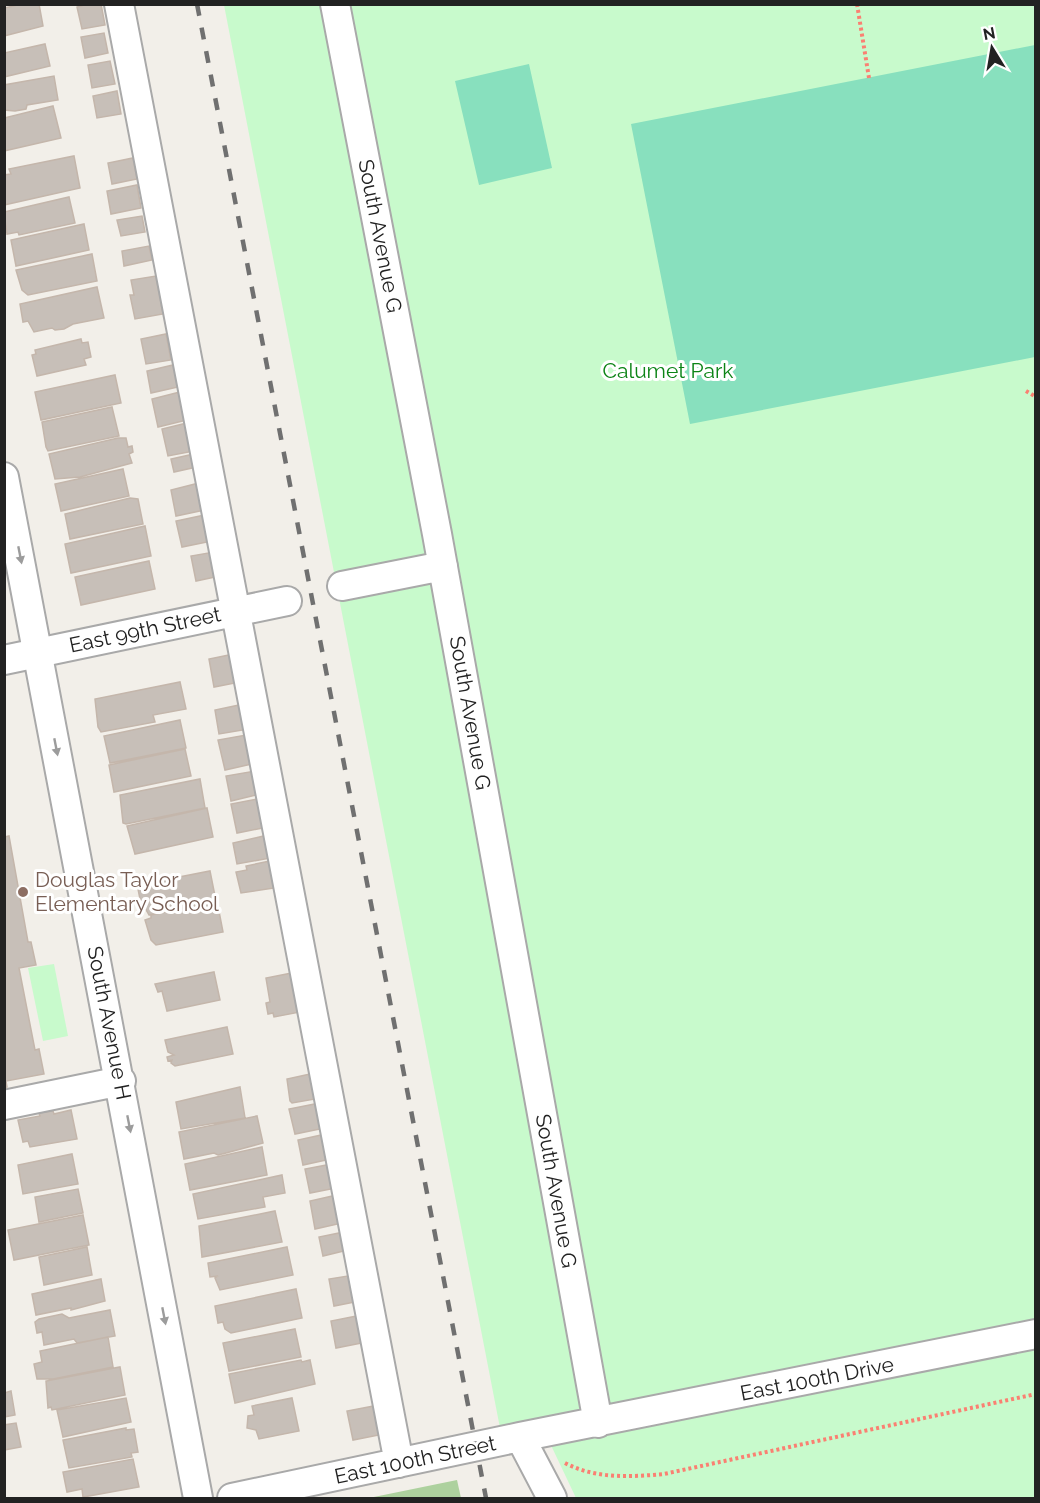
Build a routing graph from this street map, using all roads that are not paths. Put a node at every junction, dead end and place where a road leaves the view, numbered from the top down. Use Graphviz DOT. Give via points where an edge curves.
graph roads {
  1 [pos="119,4"];
  2 [pos="335,4"];
  3 [pos="4,477"];
  4 [pos="443,566"];
  5 [pos="342,586"];
  6 [pos="286,602"];
  7 [pos="237,611"];
  8 [pos="38,652"];
  9 [pos="4,660"];
  10 [pos="121,1081"];
  11 [pos="4,1105"];
  12 [pos="1035,1334"];
  13 [pos="598,1423"];
  14 [pos="520,1437"];
  15 [pos="399,1463"];
  16 [pos="198,1498"];
  17 [pos="232,1498"];
  18 [pos="552,1498"];
  1 -- 7 [label="street"];
  2 -- 4 [label="street, South Avenue G"];
  3 -- 8 [label="street, South Avenue H, one-way"];
  4 -- 5 [label="street"];
  4 -- 13 [label="street, South Avenue G"];
  6 -- 7 [label="street, East 99th Street"];
  7 -- 8 [label="street, East 99th Street"];
  7 -- 15 [label="street"];
  8 -- 9 [label="street, East 99th Street"];
  8 -- 10 [label="street, South Avenue H, one-way"];
  10 -- 11 [label="street"];
  10 -- 16 [label="street, South Avenue H, one-way"];
  12 -- 13 [label="street, East 100th Drive"];
  13 -- 14 [label="street, East 100th Street"];
  14 -- 15 [label="street, East 100th Street"];
  14 -- 18 [label="street"];
  15 -- 17 [label="street, East 100th Street"];
}
